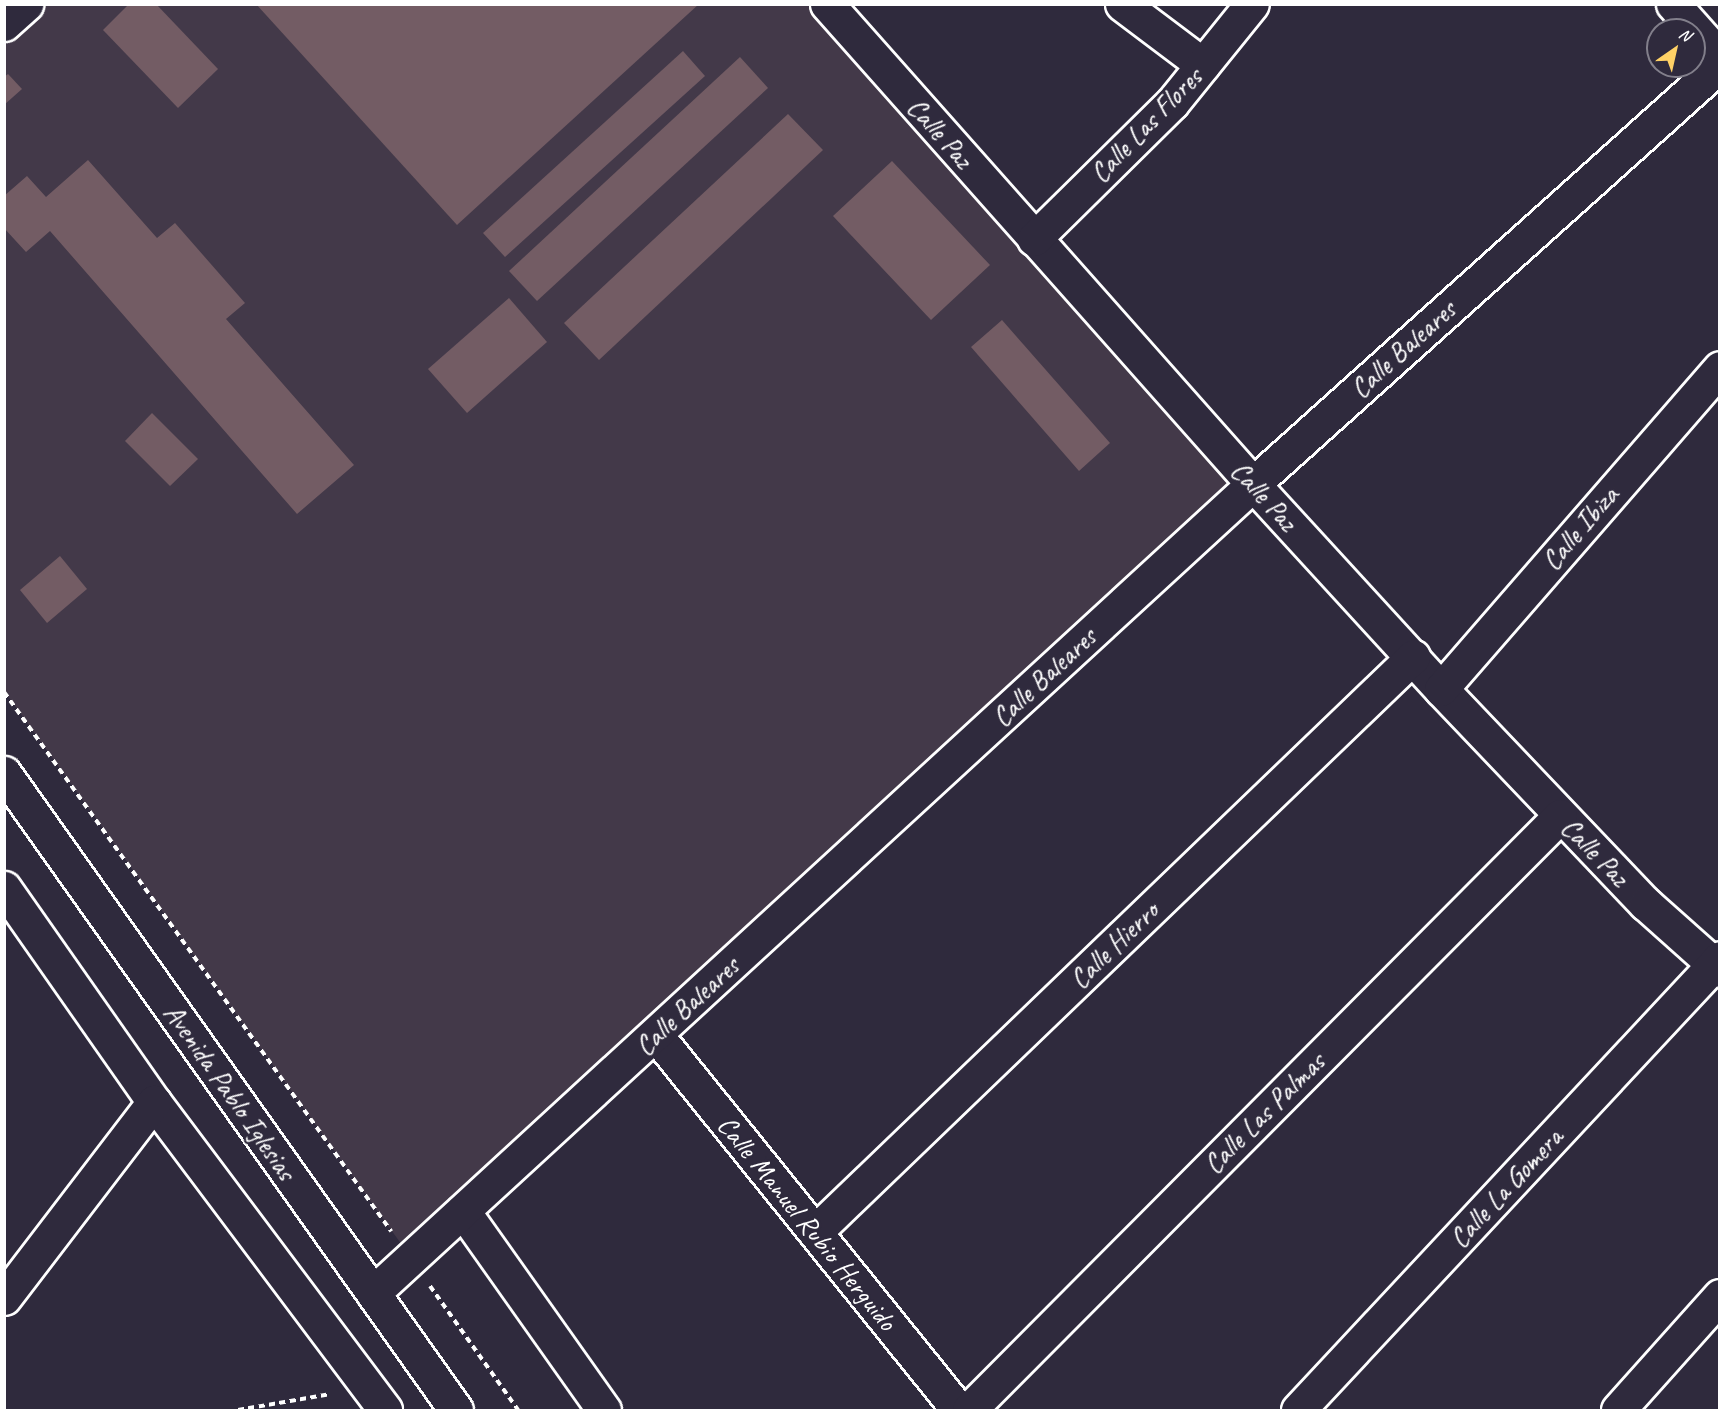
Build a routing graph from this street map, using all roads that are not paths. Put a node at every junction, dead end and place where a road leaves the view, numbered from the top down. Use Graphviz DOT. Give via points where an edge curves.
graph roads {
  1 [pos="26,4"];
  2 [pos="827,4"];
  3 [pos="1122,4"];
  4 [pos="1252,4"];
  5 [pos="1673,4"];
  6 [pos="4,24"];
  7 [pos="1719,57"];
  8 [pos="1203,65"];
  9 [pos="1719,65"];
  10 [pos="1034,239"];
  11 [pos="1719,368"];
  12 [pos="1253,484"];
  13 [pos="1413,657"];
  14 [pos="1441,688"];
  15 [pos="4,772"];
  16 [pos="1560,816"];
  17 [pos="4,888"];
  18 [pos="1718,964"];
  19 [pos="656,1035"];
  20 [pos="154,1102"];
  21 [pos="463,1211"];
  22 [pos="815,1232"];
  23 [pos="373,1293"];
  24 [pos="1719,1296"];
  25 [pos="4,1298"];
  26 [pos="385,1410"];
  27 [pos="456,1410"];
  28 [pos="604,1410"];
  29 [pos="959,1410"];
  30 [pos="969,1410"];
  31 [pos="1298,1410"];
  32 [pos="1618,1410"];
  1 -- 6 [label="street"];
  2 -- 10 [label="street, Calle Paz"];
  3 -- 8 [label="street"];
  4 -- 8 [label="street, Calle Las Flores"];
  5 -- 7 [label="street"];
  8 -- 10 [label="street, Calle Las Flores" via="1172,103"];
  9 -- 12 [label="street, Calle Baleares"];
  10 -- 12 [label="street, Calle Paz"];
  11 -- 14 [label="street, Calle Ibiza"];
  12 -- 13 [label="street, Calle Paz"];
  12 -- 19 [label="street, Calle Baleares"];
  13 -- 14 [label="street, Calle Paz"];
  13 -- 22 [label="street, Calle Hierro"];
  14 -- 16 [label="street, Calle Paz"];
  15 -- 23 [label="street, Avenida Pablo Iglesias"];
  16 -- 18 [label="street, Calle Paz" via="1646,904"];
  16 -- 30 [label="street, Calle Las Palmas"];
  17 -- 20 [label="street"];
  18 -- 31 [label="street, Calle La Gomera"];
  19 -- 21 [label="street, Calle Baleares"];
  19 -- 22 [label="street, Calle Manuel Rubio Herguido"];
  20 -- 25 [label="street"];
  20 -- 26 [label="street"];
  21 -- 23 [label="street, Calle Baleares"];
  21 -- 28 [label="street"];
  22 -- 29 [label="street, Calle Manuel Rubio Herguido"];
  23 -- 27 [label="street, Avenida Pablo Iglesias"];
  24 -- 32 [label="street"];
}
